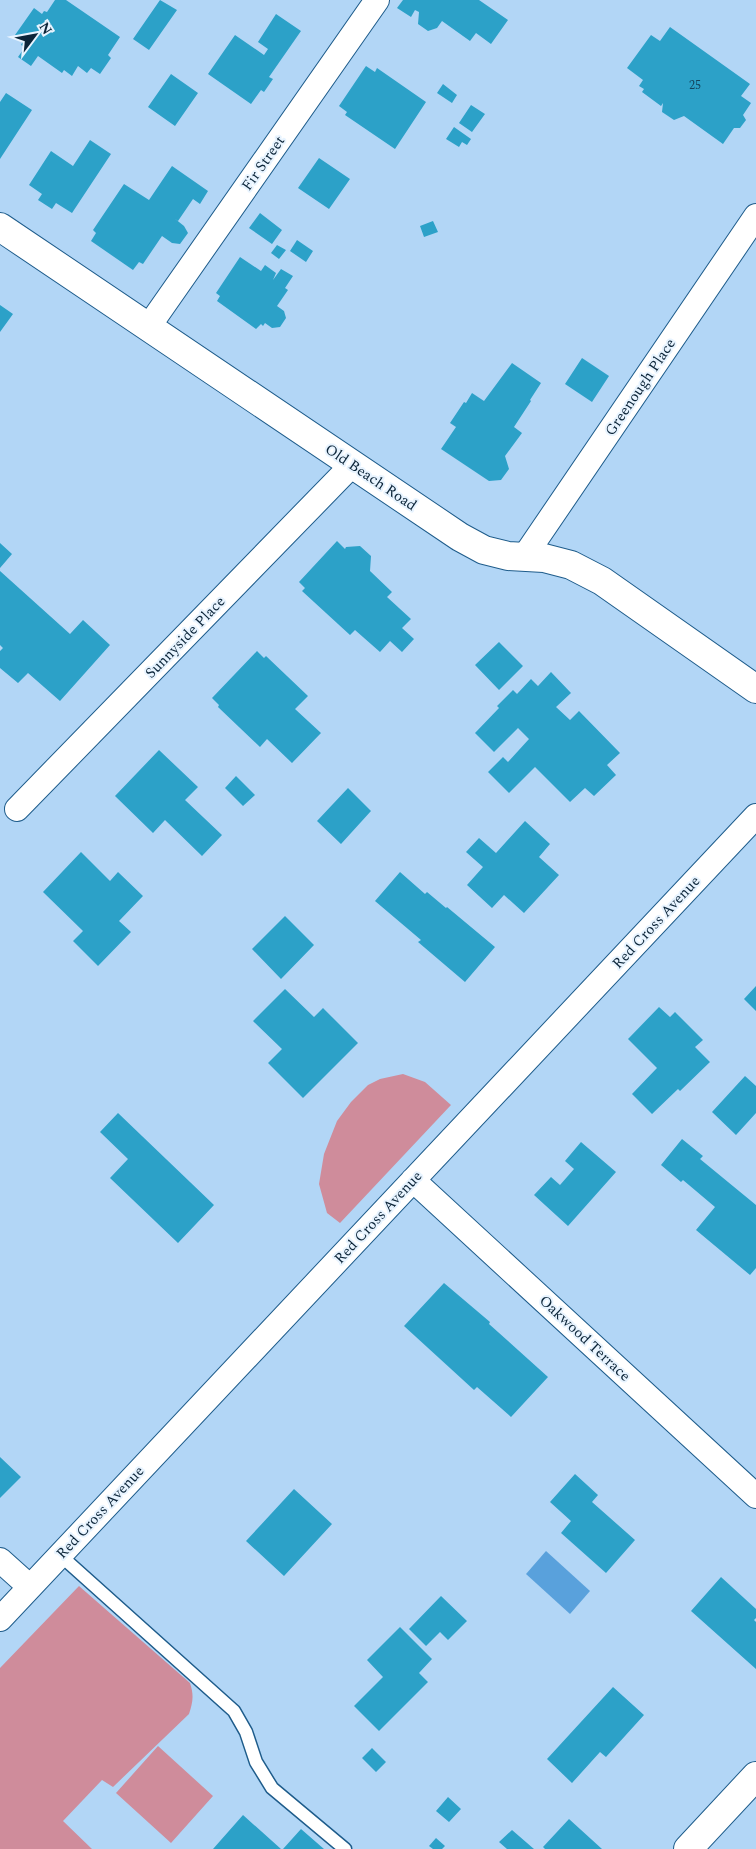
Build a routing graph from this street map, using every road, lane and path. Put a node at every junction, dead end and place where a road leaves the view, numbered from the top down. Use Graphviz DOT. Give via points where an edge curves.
graph roads {
  1 [pos="377,0"];
  2 [pos="756,216"];
  3 [pos="0,227"];
  4 [pos="149,326"];
  5 [pos="352,465"];
  6 [pos="524,557"];
  7 [pos="756,689"];
  8 [pos="18,809"];
  9 [pos="756,816"];
  10 [pos="413,1180"];
  11 [pos="756,1496"];
  12 [pos="60,1555"];
  13 [pos="0,1560"];
  14 [pos="30,1587"];
  15 [pos="0,1619"];
  16 [pos="756,1776"];
  17 [pos="345,1849"];
  18 [pos="688,1849"];
  1 -- 4 [label="street, Fir Street"];
  2 -- 6 [label="street, Greenough Place"];
  3 -- 4 [label="street, Old Beach Road"];
  4 -- 5 [label="street, Old Beach Road"];
  5 -- 6 [label="street, Old Beach Road" via="484,550"];
  5 -- 8 [label="street, Sunnyside Place"];
  6 -- 7 [label="street, Old Beach Road" via="572,565 602,581"];
  9 -- 10 [label="street, Red Cross Avenue"];
  10 -- 11 [label="street, Oakwood Terrace"];
  10 -- 12 [label="street, Red Cross Avenue"];
  12 -- 14 [label="street, Red Cross Avenue"];
  12 -- 17 [label="lane" via="234,1710 256,1762 272,1788"];
  13 -- 14 [label="street"];
  14 -- 15 [label="street, Red Cross Avenue"];
  16 -- 18 [label="street"];
}
